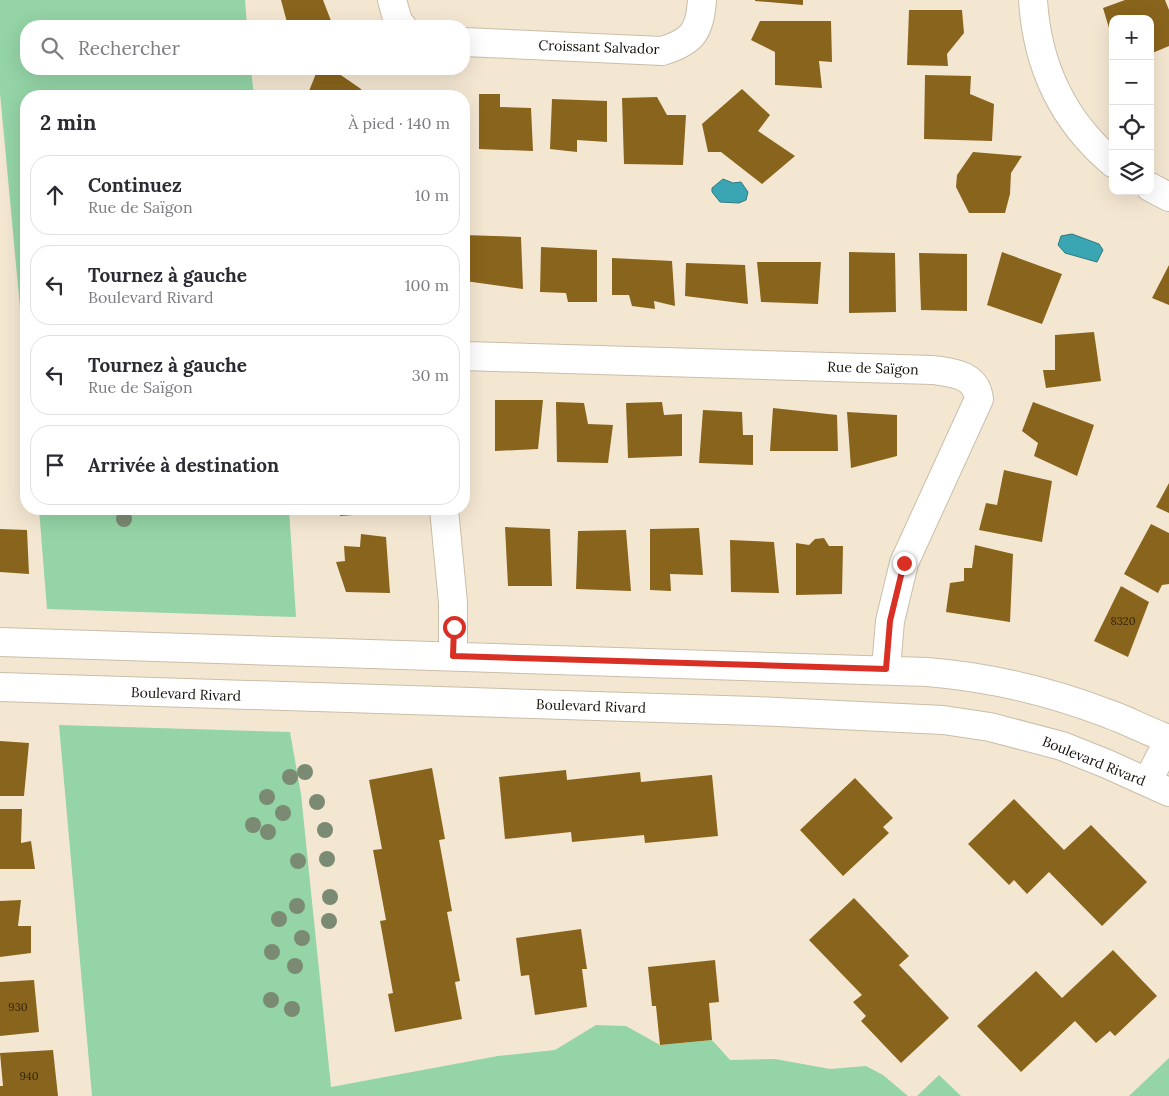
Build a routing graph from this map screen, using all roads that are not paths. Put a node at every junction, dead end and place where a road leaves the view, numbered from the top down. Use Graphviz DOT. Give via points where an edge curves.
graph roads {
  1 [pos="392,0"];
  2 [pos="702,0"];
  3 [pos="1032,0"];
  4 [pos="398,20"];
  5 [pos="470,42"];
  6 [pos="1109,160"];
  7 [pos="1154,189"];
  8 [pos="1169,197"];
  9 [pos="470,356"];
  10 [pos="445,515"];
  11 [pos="0,642"];
  12 [pos="453,656"];
  13 [pos="886,669"];
  14 [pos="0,687"];
  15 [pos="1169,740"];
  16 [pos="1158,787"];
  1 -- 4 [label="street"];
  2 -- 5 [label="street, Croissant Salvador" via="695,31 683,45 662,51"];
  3 -- 6 [label="street" via="1034,30 1046,71 1064,107 1090,144"];
  7 -- 8 [label="street"];
  9 -- 13 [label="street, Rue de Saïgon" via="933,370 963,376 973,382 979,399 911,545 898,581 890,621"];
  10 -- 12 [label="street" via="453,603"];
  11 -- 12 [label="street"];
  12 -- 13 [label="street"];
  13 -- 15 [label="street" via="976,677 1033,689 1110,714"];
  14 -- 16 [label="street, Boulevard Rivard" via="921,718 968,723 1032,737 1085,754"];
  15 -- 16 [label="street"];
}
